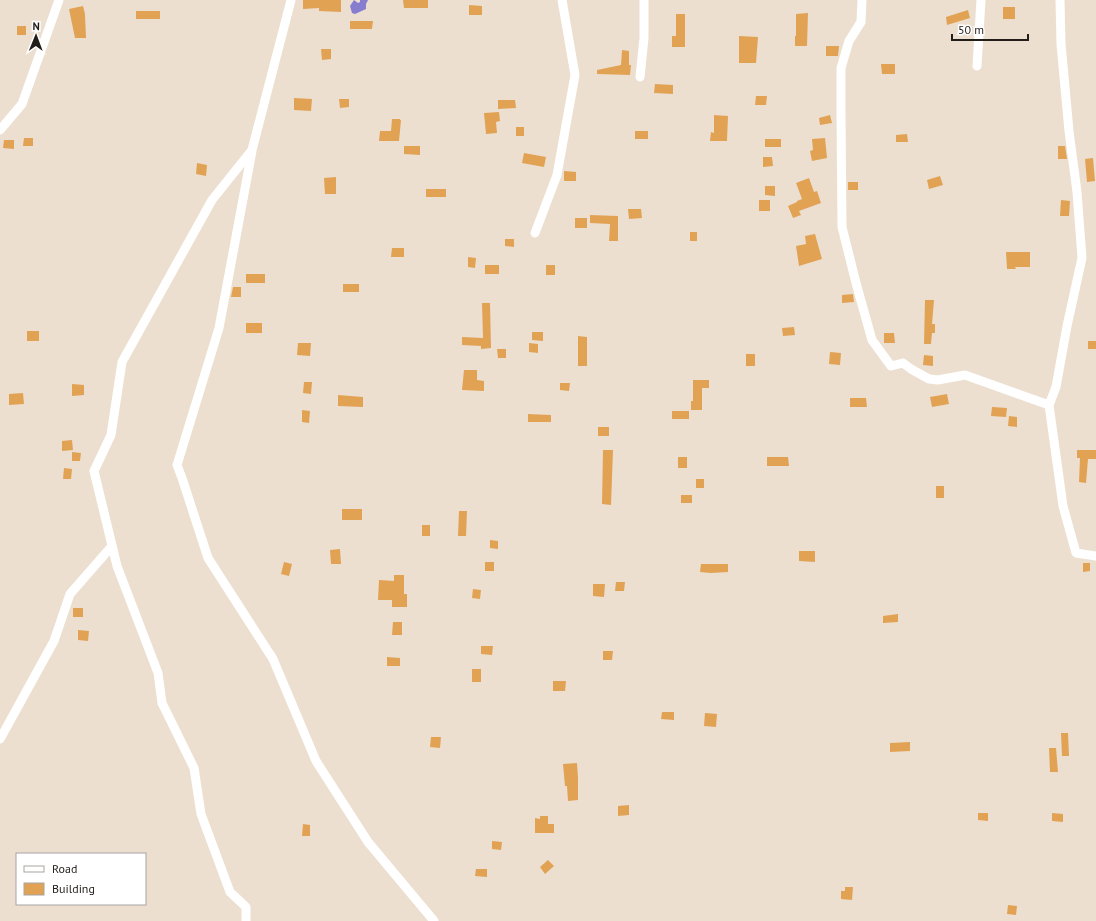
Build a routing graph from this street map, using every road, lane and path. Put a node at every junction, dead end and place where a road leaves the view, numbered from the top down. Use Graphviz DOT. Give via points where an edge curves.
graph roads {
  1 [pos="59,0"];
  2 [pos="291,0"];
  3 [pos="562,0"];
  4 [pos="644,0"];
  5 [pos="862,0"];
  6 [pos="981,0"];
  7 [pos="1060,0"];
  8 [pos="977,66"];
  9 [pos="640,77"];
  10 [pos="0,130"];
  11 [pos="252,150"];
  12 [pos="535,233"];
  13 [pos="1049,405"];
  14 [pos="112,546"];
  15 [pos="1096,556"];
  16 [pos="0,739"];
  17 [pos="246,921"];
  18 [pos="434,921"];
  1 -- 10 [label="street" via="22,104"];
  2 -- 11 [label="street"];
  3 -- 12 [label="street" via="575,75 557,175"];
  4 -- 9 [label="street"];
  5 -- 13 [label="street" via="861,22 849,41 841,68 842,227 872,340 891,366 904,363 929,379 965,375"];
  6 -- 8 [label="street"];
  7 -- 13 [label="street" via="1068,131 1077,192 1082,258 1056,386"];
  11 -- 14 [label="street" via="212,200 122,362 111,435 94,471"];
  11 -- 18 [label="street" via="219,328 177,464 208,558 273,659 316,761 368,842"];
  13 -- 15 [label="street" via="1063,506 1076,553"];
  14 -- 16 [label="street" via="70,594 54,641"];
  14 -- 17 [label="street" via="117,566 158,673 162,703 194,768 200,814 230,892 246,907"];
}
